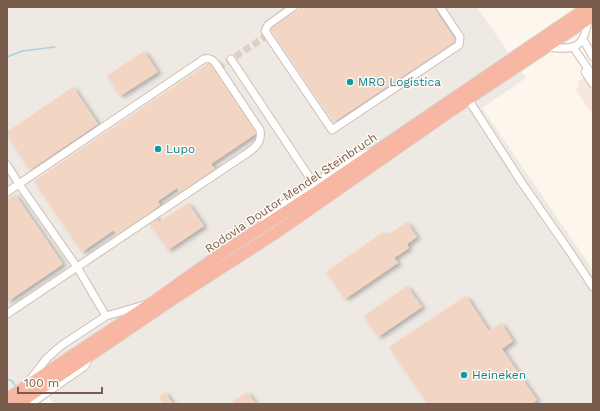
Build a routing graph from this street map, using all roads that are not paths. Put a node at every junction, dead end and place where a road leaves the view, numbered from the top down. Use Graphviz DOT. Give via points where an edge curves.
graph roads {
  1 [pos="293,7"];
  2 [pos="440,7"];
  3 [pos="588,7"];
  4 [pos="574,11"];
  5 [pos="590,18"];
  6 [pos="583,39"];
  7 [pos="546,47"];
  8 [pos="573,47"];
  9 [pos="593,56"];
  10 [pos="231,59"];
  11 [pos="583,61"];
  12 [pos="593,76"];
  13 [pos="593,84"];
  14 [pos="468,100"];
  15 [pos="376,151"];
  16 [pos="7,165"];
  17 [pos="19,184"];
  18 [pos="314,184"];
  19 [pos="7,192"];
  20 [pos="259,229"];
  21 [pos="77,267"];
  22 [pos="593,287"];
  23 [pos="154,302"];
  24 [pos="7,314"];
  25 [pos="106,316"];
  26 [pos="21,398"];
  1 -- 2 [label="street" via="268,25 265,31 332,130 459,45 460,37"];
  3 -- 4 [label="highway, Rodovia Doutor Mendel Steinbruch"];
  4 -- 15 [label="highway, Rodovia Doutor Mendel Steinbruch"];
  5 -- 6 [label="street"];
  5 -- 7 [label="highway, Rodovia Doutor Mendel Steinbruch"];
  6 -- 8 [label="street"];
  6 -- 9 [label="street"];
  7 -- 8 [label="street"];
  7 -- 14 [label="highway, Rodovia Doutor Mendel Steinbruch"];
  8 -- 11 [label="street"];
  9 -- 11 [label="street"];
  10 -- 18 [label="street"];
  11 -- 12 [label="street"];
  11 -- 13 [label="street" via="582,68"];
  14 -- 22 [label="street"];
  14 -- 26 [label="highway, Rodovia Doutor Mendel Steinbruch" via="277,232"];
  15 -- 18 [label="street" via="350,159"];
  15 -- 20 [label="highway, Rodovia Doutor Mendel Steinbruch"];
  16 -- 17 [label="street"];
  17 -- 19 [label="street"];
  17 -- 21 [label="street"];
  17 -- 21 [label="street" via="204,59 211,59 216,64 260,130 258,144"];
  18 -- 20 [label="street" via="272,212"];
  20 -- 23 [label="highway, Rodovia Doutor Mendel Steinbruch"];
  21 -- 24 [label="street"];
  21 -- 25 [label="street"];
  23 -- 25 [label="street"];
  23 -- 26 [label="highway, Rodovia Doutor Mendel Steinbruch"];
  25 -- 26 [label="street" via="54,351"];
}
